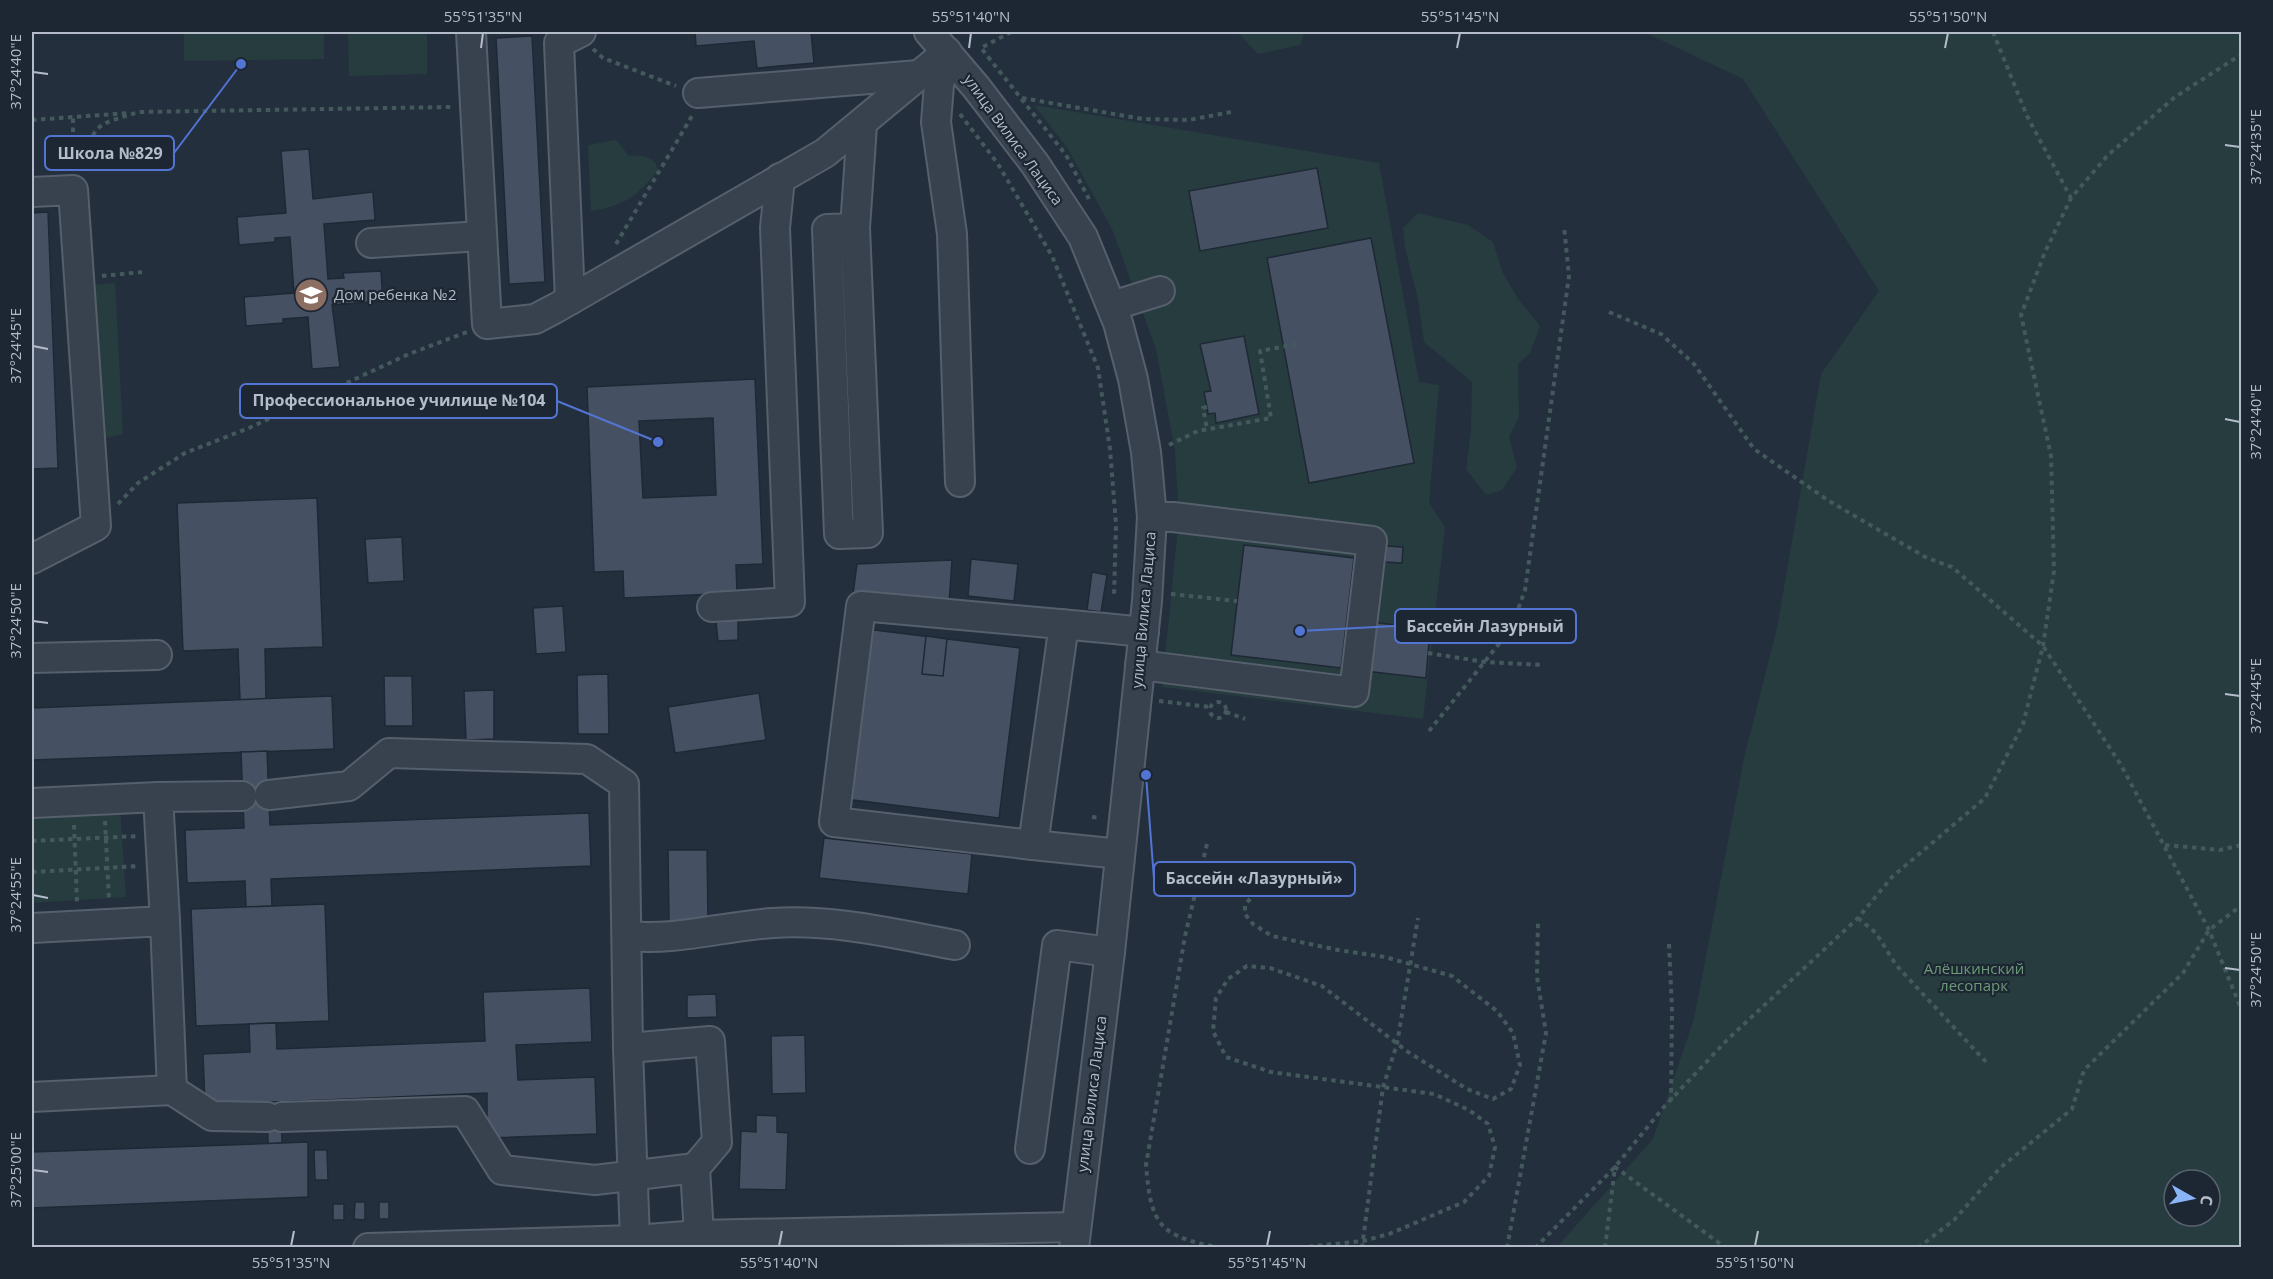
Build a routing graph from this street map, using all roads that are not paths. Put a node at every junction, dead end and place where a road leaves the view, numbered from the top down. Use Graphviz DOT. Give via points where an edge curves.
graph roads {
  1 [pos="471,32"];
  2 [pos="579,33"];
  3 [pos="938,42"];
  4 [pos="919,75"];
  5 [pos="698,93"];
  6 [pos="862,125"];
  7 [pos="780,178"];
  8 [pos="32,192"];
  9 [pos="855,228"];
  10 [pos="482,236"];
  11 [pos="371,243"];
  12 [pos="1160,291"];
  13 [pos="570,300"];
  14 [pos="1112,306"];
  15 [pos="960,482"];
  16 [pos="1152,517"];
  17 [pos="32,559"];
  18 [pos="712,607"];
  19 [pos="1064,624"];
  20 [pos="1144,632"];
  21 [pos="157,655"];
  22 [pos="32,658"];
  23 [pos="1140,665"];
  24 [pos="158,797"];
  25 [pos="32,802"];
  26 [pos="1033,845"];
  27 [pos="1120,854"];
  28 [pos="165,921"];
  29 [pos="32,928"];
  30 [pos="628,936"];
  31 [pos="955,945"];
  32 [pos="1110,951"];
  33 [pos="628,1048"];
  34 [pos="172,1090"];
  35 [pos="32,1097"];
  36 [pos="1030,1149"];
  37 [pos="695,1168"];
  38 [pos="634,1175"];
  39 [pos="699,1235"];
  40 [pos="1075,1237"];
  41 [pos="852,1240"];
  42 [pos="633,1244"];
  43 [pos="368,1248"];
  1 -- 10 [label="street"];
  2 -- 13 [label="street" via="559,43"];
  3 -- 4 [label="street"];
  3 -- 14 [label="street, улица Вилиса Лациса" via="1035,164 1083,237"];
  3 -- 15 [label="street" via="936,122 952,234"];
  4 -- 5 [label="street"];
  4 -- 6 [label="street"];
  6 -- 7 [label="street" via="825,153"];
  6 -- 9 [label="street"];
  7 -- 13 [label="street"];
  7 -- 18 [label="street" via="775,228 790,602"];
  8 -- 17 [label="street" via="74,190 96,526"];
  9 -- 9 [label="street" via="868,533 839,534 827,229"];
  10 -- 11 [label="street"];
  10 -- 13 [label="street" via="487,324 535,319"];
  12 -- 14 [label="street"];
  14 -- 16 [label="street, улица Вилиса Лациса" via="1133,379"];
  16 -- 20 [label="street, улица Вилиса Лациса"];
  16 -- 23 [label="street" via="1372,541 1354,692"];
  19 -- 20 [label="street"];
  19 -- 26 [label="street"];
  19 -- 26 [label="street" via="861,606 834,822"];
  20 -- 23 [label="street, улица Вилиса Лациса"];
  21 -- 22 [label="street"];
  23 -- 27 [label="street, улица Вилиса Лациса"];
  24 -- 25 [label="street"];
  24 -- 28 [label="street"];
  24 -- 30 [label="street" via="256,795 349,786 389,753 587,759 624,784"];
  26 -- 27 [label="street"];
  27 -- 32 [label="street, улица Вилиса Лациса"];
  28 -- 29 [label="street"];
  28 -- 34 [label="street"];
  30 -- 31 [label="street" via="657,939 773,923 836,924"];
  30 -- 33 [label="street"];
  32 -- 36 [label="street" via="1057,945"];
  32 -- 40 [label="street, улица Вилиса Лациса"];
  33 -- 37 [label="street" via="710,1041 717,1142"];
  33 -- 38 [label="street"];
  34 -- 35 [label="street"];
  34 -- 38 [label="street" via="212,1116 465,1112 502,1170 595,1180"];
  37 -- 38 [label="street"];
  37 -- 39 [label="street"];
  38 -- 42 [label="street"];
  39 -- 41 [label="street"];
  39 -- 42 [label="street"];
  40 -- 41 [label="street"];
  42 -- 43 [label="street"];
}
